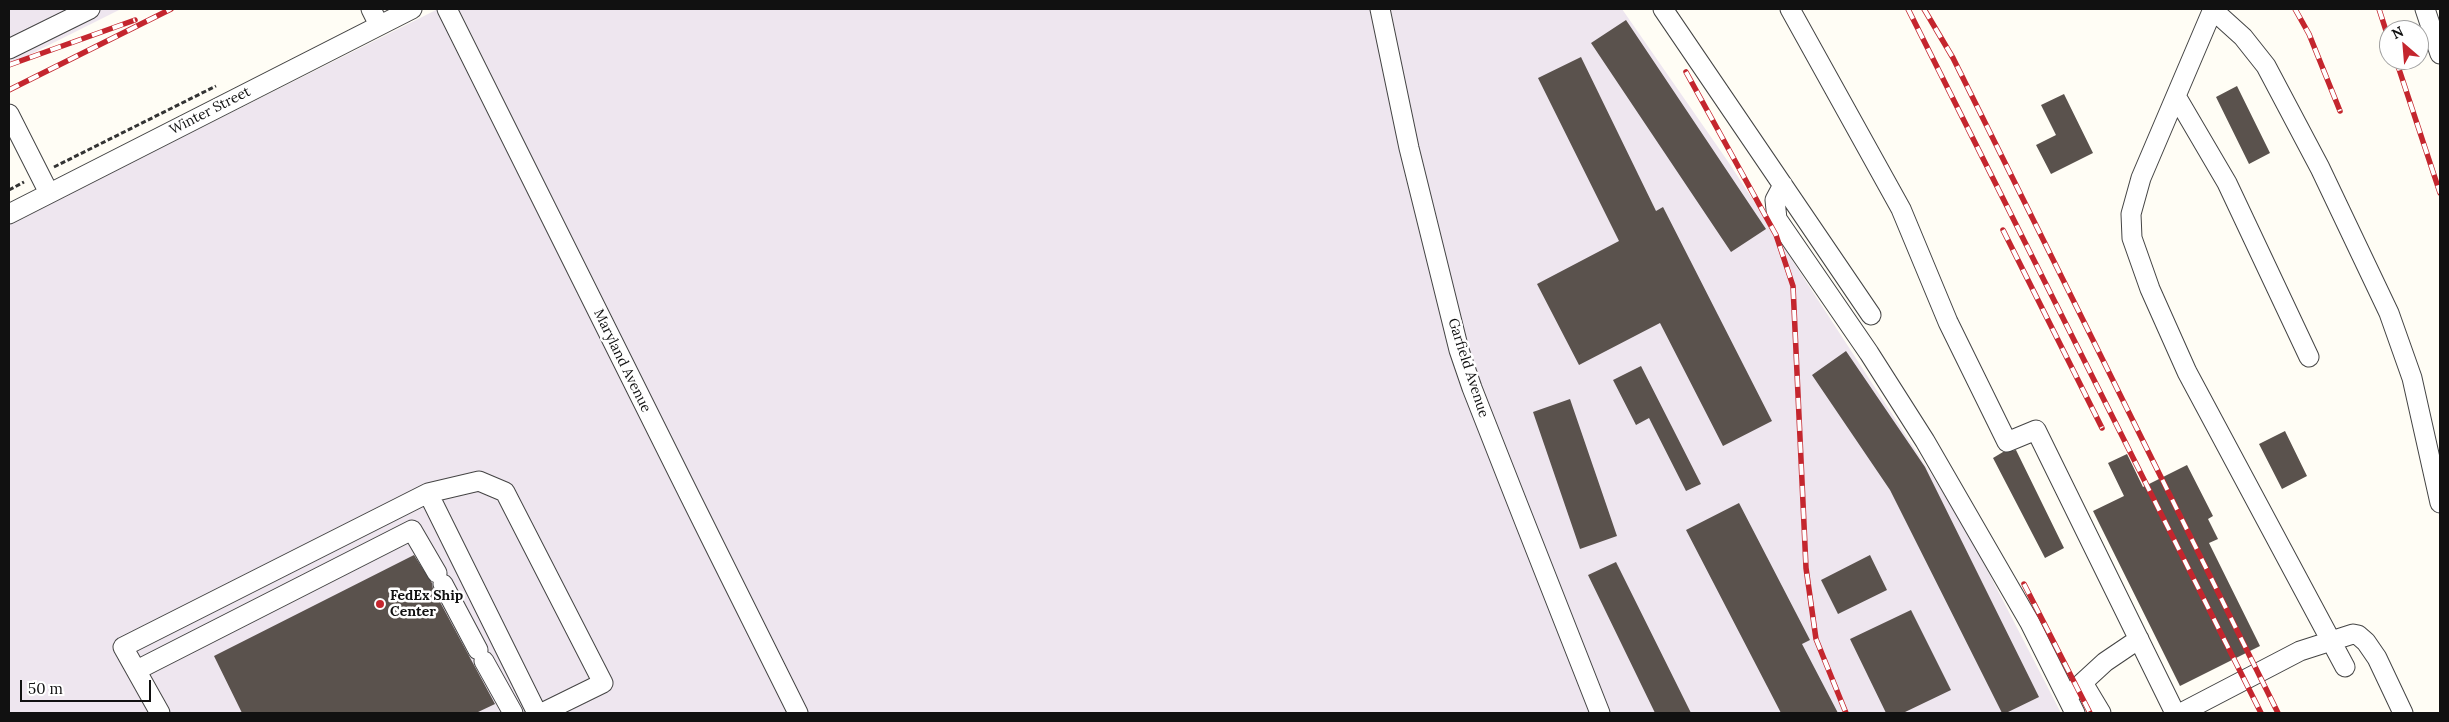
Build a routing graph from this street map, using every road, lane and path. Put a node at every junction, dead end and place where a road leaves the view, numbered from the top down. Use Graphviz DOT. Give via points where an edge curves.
graph roads {
  1 [pos="90,9"];
  2 [pos="412,9"];
  3 [pos="447,9"];
  4 [pos="1380,9"];
  5 [pos="1662,9"];
  6 [pos="1790,9"];
  7 [pos="2213,9"];
  8 [pos="2424,9"];
  9 [pos="375,17"];
  10 [pos="9,49"];
  11 [pos="2440,54"];
  12 [pos="220,84"];
  13 [pos="2176,96"];
  14 [pos="9,114"];
  15 [pos="39,175"];
  16 [pos="1783,185"];
  17 [pos="9,190"];
  18 [pos="49,193"];
  19 [pos="9,214"];
  20 [pos="1871,315"];
  21 [pos="2309,357"];
  22 [pos="428,493"];
  23 [pos="2440,503"];
  24 [pos="2139,639"];
  25 [pos="2330,640"];
  26 [pos="2345,668"];
  27 [pos="137,670"];
  28 [pos="2083,683"];
  29 [pos="2071,705"];
  30 [pos="532,711"];
  31 [pos="160,713"];
  32 [pos="512,713"];
  33 [pos="798,713"];
  34 [pos="1600,713"];
  35 [pos="2101,713"];
  36 [pos="2175,713"];
  37 [pos="2182,713"];
  38 [pos="2403,713"];
  1 -- 10 [label="street"];
  2 -- 9 [label="street, Winter Street"];
  3 -- 33 [label="street, Maryland Avenue"];
  4 -- 34 [label="street, Garfield Avenue" via="1411,158 1462,358"];
  5 -- 16 [label="street"];
  6 -- 24 [label="street" via="1901,209 1948,322 2007,442 2036,430"];
  7 -- 13 [label="street"];
  7 -- 23 [label="street" via="2254,50 2274,81 2320,168 2389,313 2412,378"];
  8 -- 11 [label="street"];
  9 -- 18 [label="street, Winter Street"];
  12 -- 15 [label="path"];
  13 -- 21 [label="street" via="2227,183"];
  13 -- 25 [label="street" via="2132,205 2130,222 2135,249 2155,303 2188,372"];
  14 -- 15 [label="street"];
  15 -- 17 [label="path"];
  15 -- 18 [label="street"];
  16 -- 20 [label="street"];
  16 -- 29 [label="street" via="1775,200 1777,219 1925,441 2030,623"];
  18 -- 19 [label="street, Winter Street"];
  22 -- 27 [label="street" via="123,647"];
  22 -- 30 [label="street"];
  22 -- 30 [label="street" via="479,481 505,492 603,683"];
  24 -- 28 [label="street" via="2114,655"];
  24 -- 36 [label="street"];
  25 -- 26 [label="street"];
  25 -- 37 [label="street" via="2300,651"];
  25 -- 38 [label="street" via="2353,634 2366,642"];
  27 -- 31 [label="street"];
  27 -- 32 [label="street" via="412,530"];
  28 -- 29 [label="street"];
  28 -- 35 [label="street"];
}
